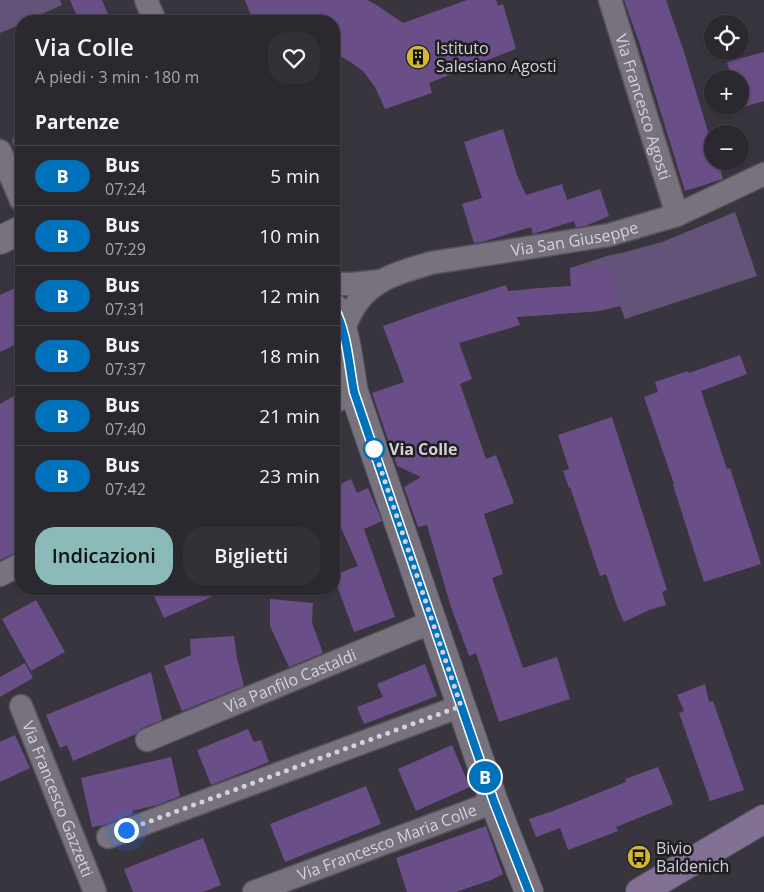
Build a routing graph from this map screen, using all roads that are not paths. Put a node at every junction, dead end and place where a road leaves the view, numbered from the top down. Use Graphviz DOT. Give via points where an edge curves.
graph roads {
  1 [pos="146,0"];
  2 [pos="610,0"];
  3 [pos="152,15"];
  4 [pos="13,145"];
  5 [pos="15,159"];
  6 [pos="764,174"];
  7 [pos="677,216"];
  8 [pos="15,233"];
  9 [pos="0,240"];
  10 [pos="380,281"];
  11 [pos="340,284"];
  12 [pos="340,319"];
  13 [pos="340,346"];
  14 [pos="344,397"];
  15 [pos="15,567"];
  16 [pos="0,576"];
  17 [pos="432,622"];
  18 [pos="21,706"];
  19 [pos="461,706"];
  20 [pos="147,740"];
  21 [pos="494,802"];
  22 [pos="764,819"];
  23 [pos="108,837"];
  24 [pos="95,892"];
  25 [pos="254,892"];
  26 [pos="529,892"];
  27 [pos="640,892"];
  1 -- 3 [label="street"];
  2 -- 7 [label="street, Via Francesco Agosti"];
  4 -- 5 [label="street"];
  6 -- 7 [label="street, Via San Giuseppe"];
  7 -- 10 [label="street, Via San Giuseppe" via="605,236 431,263"];
  8 -- 9 [label="street"];
  10 -- 11 [label="street, Via San Giuseppe"];
  10 -- 12 [label="street, Via San Giuseppe" via="366,292 352,311"];
  13 -- 14 [label="street, Via Francesco Maria Colle"];
  14 -- 17 [label="street, Via Francesco Maria Colle"];
  15 -- 16 [label="street"];
  17 -- 19 [label="street, Via Francesco Maria Colle"];
  17 -- 20 [label="street, Via Panfilo Castaldi"];
  18 -- 24 [label="street, Via Francesco Gazzetti"];
  19 -- 21 [label="street, Via Francesco Maria Colle"];
  19 -- 23 [label="street"];
  21 -- 25 [label="street, Via Francesco Maria Colle"];
  21 -- 26 [label="street, Via Francesco Maria Colle"];
  22 -- 27 [label="main road"];
}
